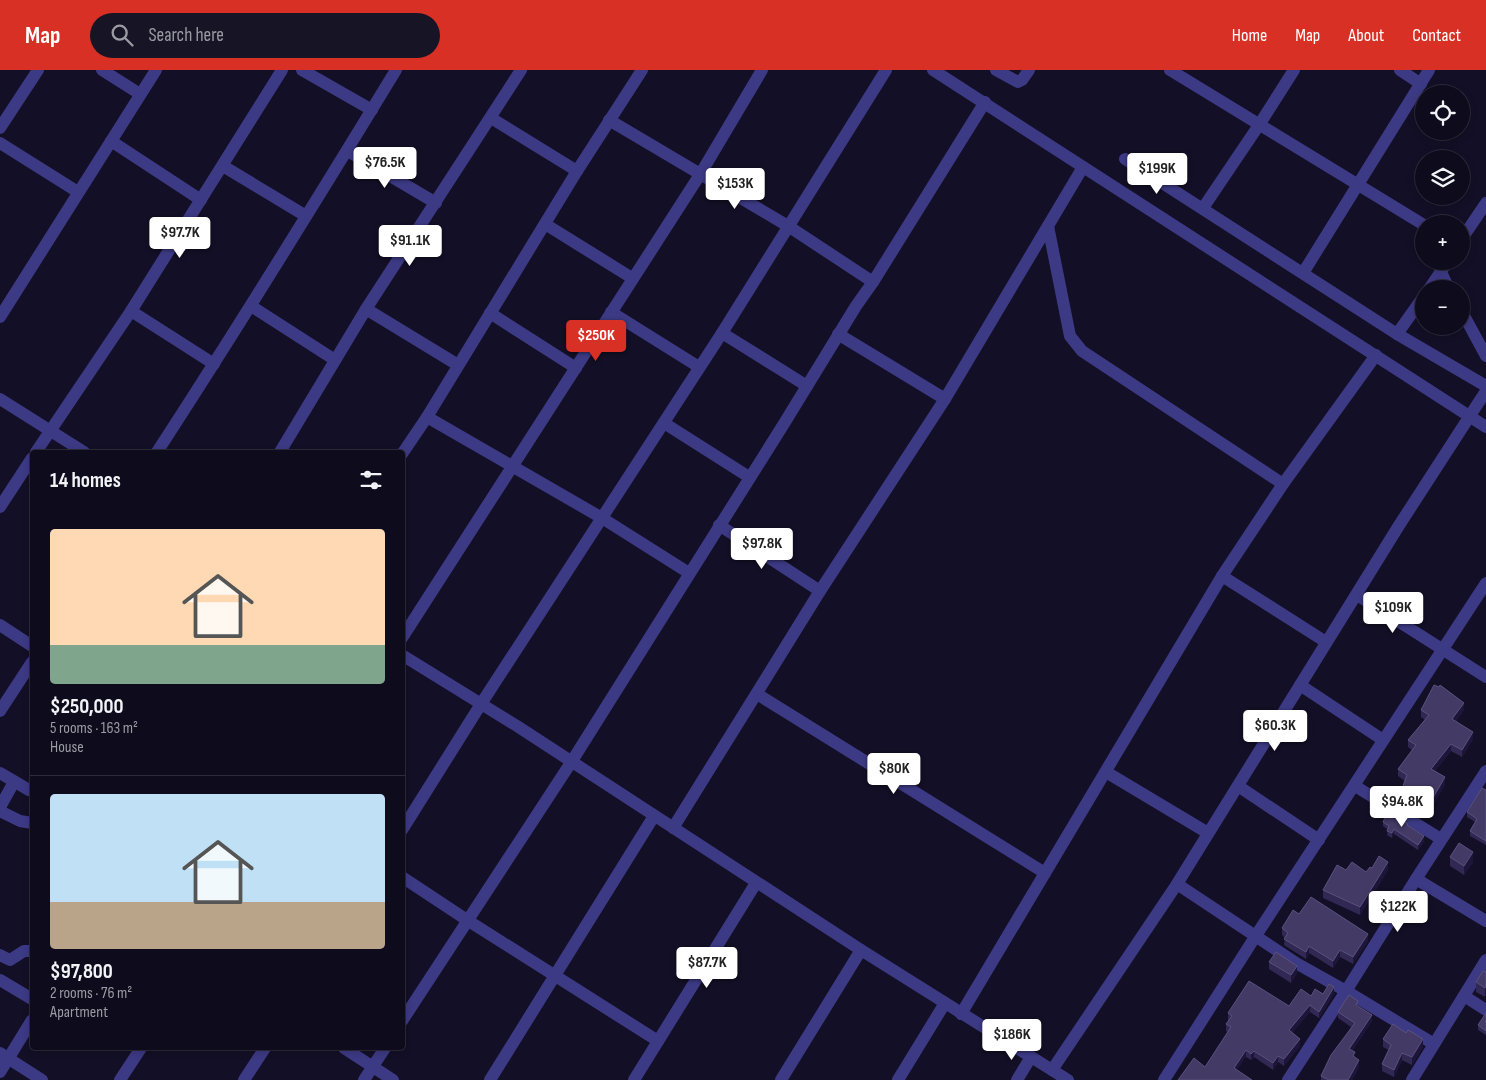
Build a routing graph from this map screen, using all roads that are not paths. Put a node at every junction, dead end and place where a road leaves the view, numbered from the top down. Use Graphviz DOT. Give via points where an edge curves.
graph roads {
  1 [pos="38,70"];
  2 [pos="102,70"];
  3 [pos="156,70"];
  4 [pos="282,70"];
  5 [pos="302,70"];
  6 [pos="396,70"];
  7 [pos="521,70"];
  8 [pos="642,70"];
  9 [pos="762,70"];
  10 [pos="886,70"];
  11 [pos="933,70"];
  12 [pos="996,70"];
  13 [pos="1029,70"];
  14 [pos="1170,70"];
  15 [pos="1294,70"];
  16 [pos="1400,70"];
  17 [pos="1429,70"];
  18 [pos="1421,84"];
  19 [pos="140,94"];
  20 [pos="985,102"];
  21 [pos="372,110"];
  22 [pos="491,118"];
  23 [pos="609,120"];
  24 [pos="1260,125"];
  25 [pos="0,128"];
  26 [pos="111,141"];
  27 [pos="0,142"];
  28 [pos="348,151"];
  29 [pos="1125,159"];
  30 [pos="223,166"];
  31 [pos="1082,167"];
  32 [pos="577,171"];
  33 [pos="701,173"];
  34 [pos="1357,184"];
  35 [pos="78,192"];
  36 [pos="201,200"];
  37 [pos="1486,202"];
  38 [pos="436,203"];
  39 [pos="1203,208"];
  40 [pos="306,216"];
  41 [pos="1415,219"];
  42 [pos="545,224"];
  43 [pos="788,226"];
  44 [pos="1048,226"];
  45 [pos="1470,226"];
  46 [pos="1303,273"];
  47 [pos="632,278"];
  48 [pos="873,282"];
  49 [pos="250,306"];
  50 [pos="366,309"];
  51 [pos="1415,309"];
  52 [pos="131,311"];
  53 [pos="611,312"];
  54 [pos="490,313"];
  55 [pos="0,317"];
  56 [pos="1470,327"];
  57 [pos="722,332"];
  58 [pos="838,334"];
  59 [pos="1397,334"];
  60 [pos="1376,355"];
  61 [pos="1486,356"];
  62 [pos="335,360"];
  63 [pos="214,364"];
  64 [pos="458,365"];
  65 [pos="699,367"];
  66 [pos="576,368"];
  67 [pos="807,386"];
  68 [pos="1486,386"];
  69 [pos="1486,391"];
  70 [pos="0,399"];
  71 [pos="945,399"];
  72 [pos="1470,416"];
  73 [pos="427,417"];
  74 [pos="664,423"];
  75 [pos="1486,427"];
  76 [pos="50,431"];
  77 [pos="37,450"];
  78 [pos="81,450"];
  79 [pos="158,450"];
  80 [pos="281,450"];
  81 [pos="405,450"];
  82 [pos="30,461"];
  83 [pos="512,466"];
  84 [pos="749,477"];
  85 [pos="1283,484"];
  86 [pos="0,507"];
  87 [pos="602,518"];
  88 [pos="719,525"];
  89 [pos="689,574"];
  90 [pos="1222,576"];
  91 [pos="1486,583"];
  92 [pos="820,592"];
  93 [pos="1357,595"];
  94 [pos="0,624"];
  95 [pos="405,633"];
  96 [pos="1326,642"];
  97 [pos="30,645"];
  98 [pos="1444,650"];
  99 [pos="405,656"];
  100 [pos="30,665"];
  101 [pos="1486,676"];
  102 [pos="1300,685"];
  103 [pos="757,694"];
  104 [pos="481,704"];
  105 [pos="0,711"];
  106 [pos="1383,740"];
  107 [pos="572,762"];
  108 [pos="1106,772"];
  109 [pos="0,773"];
  110 [pos="1484,778"];
  111 [pos="14,782"];
  112 [pos="1238,786"];
  113 [pos="1355,786"];
  114 [pos="30,790"];
  115 [pos="0,809"];
  116 [pos="654,816"];
  117 [pos="30,823"];
  118 [pos="405,825"];
  119 [pos="674,828"];
  120 [pos="1208,833"];
  121 [pos="1441,839"];
  122 [pos="1319,840"];
  123 [pos="1045,872"];
  124 [pos="405,878"];
  125 [pos="1416,879"];
  126 [pos="756,883"];
  127 [pos="1177,884"];
  128 [pos="467,920"];
  129 [pos="1486,921"];
  130 [pos="1255,937"];
  131 [pos="861,950"];
  132 [pos="30,951"];
  133 [pos="0,955"];
  134 [pos="1486,960"];
  135 [pos="554,975"];
  136 [pos="0,980"];
  137 [pos="1346,991"];
  138 [pos="1464,996"];
  139 [pos="30,998"];
  140 [pos="945,1003"];
  141 [pos="1486,1010"];
  142 [pos="961,1014"];
  143 [pos="405,1016"];
  144 [pos="30,1023"];
  145 [pos="658,1042"];
  146 [pos="1434,1044"];
  147 [pos="140,1050"];
  148 [pos="264,1050"];
  149 [pos="347,1050"];
  150 [pos="384,1050"];
  151 [pos="4,1056"];
  152 [pos="1031,1057"];
  153 [pos="373,1067"];
  154 [pos="1052,1070"];
  155 [pos="0,1072"];
  156 [pos="42,1080"];
  157 [pos="120,1080"];
  158 [pos="244,1080"];
  159 [pos="364,1080"];
  160 [pos="393,1080"];
  161 [pos="490,1080"];
  162 [pos="634,1080"];
  163 [pos="781,1080"];
  164 [pos="898,1080"];
  165 [pos="1017,1080"];
  166 [pos="1068,1080"];
  167 [pos="1164,1080"];
  168 [pos="1288,1080"];
  169 [pos="1412,1080"];
  1 -- 25 [label="street"];
  2 -- 19 [label="street"];
  3 -- 19 [label="street"];
  4 -- 30 [label="street"];
  5 -- 21 [label="street"];
  6 -- 21 [label="street"];
  7 -- 22 [label="street"];
  8 -- 23 [label="street"];
  9 -- 33 [label="street"];
  10 -- 43 [label="street"];
  11 -- 20 [label="street"];
  12 -- 13 [label="street" via="1018,82"];
  14 -- 24 [label="street"];
  15 -- 24 [label="street"];
  16 -- 18 [label="street"];
  17 -- 18 [label="street"];
  18 -- 34 [label="street"];
  19 -- 26 [label="street"];
  20 -- 31 [label="street"];
  20 -- 48 [label="street"];
  21 -- 28 [label="street"];
  22 -- 32 [label="street"];
  22 -- 38 [label="street"];
  23 -- 32 [label="street"];
  23 -- 33 [label="street"];
  24 -- 34 [label="street"];
  24 -- 39 [label="street"];
  26 -- 35 [label="street"];
  26 -- 36 [label="street"];
  27 -- 35 [label="street"];
  28 -- 38 [label="street"];
  28 -- 40 [label="street"];
  29 -- 39 [label="street"];
  30 -- 36 [label="street"];
  30 -- 40 [label="street"];
  31 -- 44 [label="street"];
  31 -- 60 [label="street"];
  32 -- 42 [label="street"];
  33 -- 43 [label="street"];
  33 -- 47 [label="street"];
  34 -- 41 [label="street"];
  34 -- 46 [label="street"];
  35 -- 55 [label="street"];
  36 -- 52 [label="street"];
  37 -- 45 [label="street"];
  38 -- 50 [label="street"];
  39 -- 46 [label="street"];
  40 -- 49 [label="street"];
  42 -- 47 [label="street"];
  42 -- 54 [label="street"];
  43 -- 48 [label="street"];
  43 -- 57 [label="street"];
  44 -- 71 [label="street"];
  44 -- 85 [label="street" via="1070,336 1082,351"];
  46 -- 59 [label="street"];
  47 -- 53 [label="street"];
  48 -- 58 [label="street"];
  49 -- 62 [label="street"];
  49 -- 63 [label="street"];
  50 -- 62 [label="street"];
  50 -- 64 [label="street"];
  51 -- 59 [label="street"];
  52 -- 63 [label="street"];
  52 -- 76 [label="street"];
  53 -- 65 [label="street"];
  53 -- 66 [label="street"];
  54 -- 64 [label="street"];
  54 -- 66 [label="street"];
  56 -- 61 [label="street"];
  57 -- 65 [label="street"];
  57 -- 67 [label="street"];
  58 -- 67 [label="street"];
  58 -- 71 [label="street"];
  59 -- 68 [label="street"];
  60 -- 72 [label="street"];
  60 -- 85 [label="street"];
  62 -- 80 [label="street"];
  63 -- 79 [label="street"];
  64 -- 73 [label="street"];
  65 -- 74 [label="street"];
  66 -- 83 [label="street"];
  67 -- 84 [label="street"];
  69 -- 72 [label="street"];
  70 -- 76 [label="street"];
  71 -- 92 [label="street"];
  72 -- 75 [label="street"];
  72 -- 93 [label="street"];
  73 -- 81 [label="street"];
  73 -- 83 [label="street"];
  74 -- 84 [label="street"];
  74 -- 87 [label="street"];
  76 -- 77 [label="street"];
  76 -- 78 [label="street"];
  82 -- 86 [label="street"];
  83 -- 87 [label="street"];
  83 -- 95 [label="street"];
  84 -- 88 [label="street"];
  85 -- 90 [label="street"];
  87 -- 89 [label="street"];
  87 -- 104 [label="street"];
  88 -- 89 [label="street"];
  88 -- 92 [label="street"];
  89 -- 107 [label="street"];
  90 -- 96 [label="street"];
  90 -- 108 [label="street"];
  91 -- 98 [label="street"];
  92 -- 103 [label="street"];
  93 -- 96 [label="street"];
  93 -- 98 [label="street"];
  94 -- 97 [label="street"];
  96 -- 102 [label="street"];
  98 -- 101 [label="street"];
  98 -- 106 [label="street"];
  99 -- 104 [label="street"];
  100 -- 105 [label="street"];
  102 -- 106 [label="street"];
  102 -- 112 [label="street"];
  103 -- 119 [label="street"];
  103 -- 123 [label="street"];
  104 -- 107 [label="street"];
  104 -- 118 [label="street"];
  106 -- 113 [label="street"];
  107 -- 116 [label="street"];
  107 -- 128 [label="street"];
  108 -- 120 [label="street"];
  108 -- 123 [label="street"];
  109 -- 111 [label="street"];
  110 -- 121 [label="street"];
  111 -- 114 [label="street"];
  111 -- 115 [label="street"];
  112 -- 120 [label="street"];
  112 -- 122 [label="street"];
  113 -- 121 [label="street"];
  113 -- 122 [label="street"];
  115 -- 117 [label="street" via="20,821"];
  116 -- 119 [label="street"];
  116 -- 135 [label="street"];
  119 -- 126 [label="street"];
  120 -- 127 [label="street"];
  121 -- 125 [label="street"];
  122 -- 130 [label="street"];
  123 -- 142 [label="street"];
  124 -- 128 [label="street"];
  125 -- 129 [label="street"];
  125 -- 137 [label="street"];
  126 -- 131 [label="street"];
  126 -- 145 [label="street"];
  127 -- 130 [label="street"];
  127 -- 154 [label="street"];
  128 -- 135 [label="street"];
  128 -- 143 [label="street"];
  130 -- 137 [label="street"];
  130 -- 167 [label="street"];
  131 -- 140 [label="street"];
  131 -- 163 [label="street"];
  132 -- 133 [label="street" via="10,960"];
  134 -- 138 [label="street"];
  135 -- 145 [label="street"];
  135 -- 161 [label="street"];
  136 -- 139 [label="street"];
  137 -- 146 [label="street"];
  137 -- 168 [label="street"];
  138 -- 141 [label="street"];
  138 -- 146 [label="street"];
  140 -- 142 [label="street"];
  140 -- 164 [label="street"];
  142 -- 152 [label="street"];
  144 -- 151 [label="street"];
  145 -- 162 [label="street"];
  146 -- 169 [label="street"];
  147 -- 157 [label="street"];
  148 -- 158 [label="street"];
  149 -- 153 [label="street"];
  150 -- 153 [label="street"];
  151 -- 155 [label="street"];
  151 -- 156 [label="street"];
  152 -- 154 [label="street"];
  152 -- 165 [label="street"];
  153 -- 159 [label="street"];
  153 -- 160 [label="street"];
  154 -- 166 [label="street"];
}
